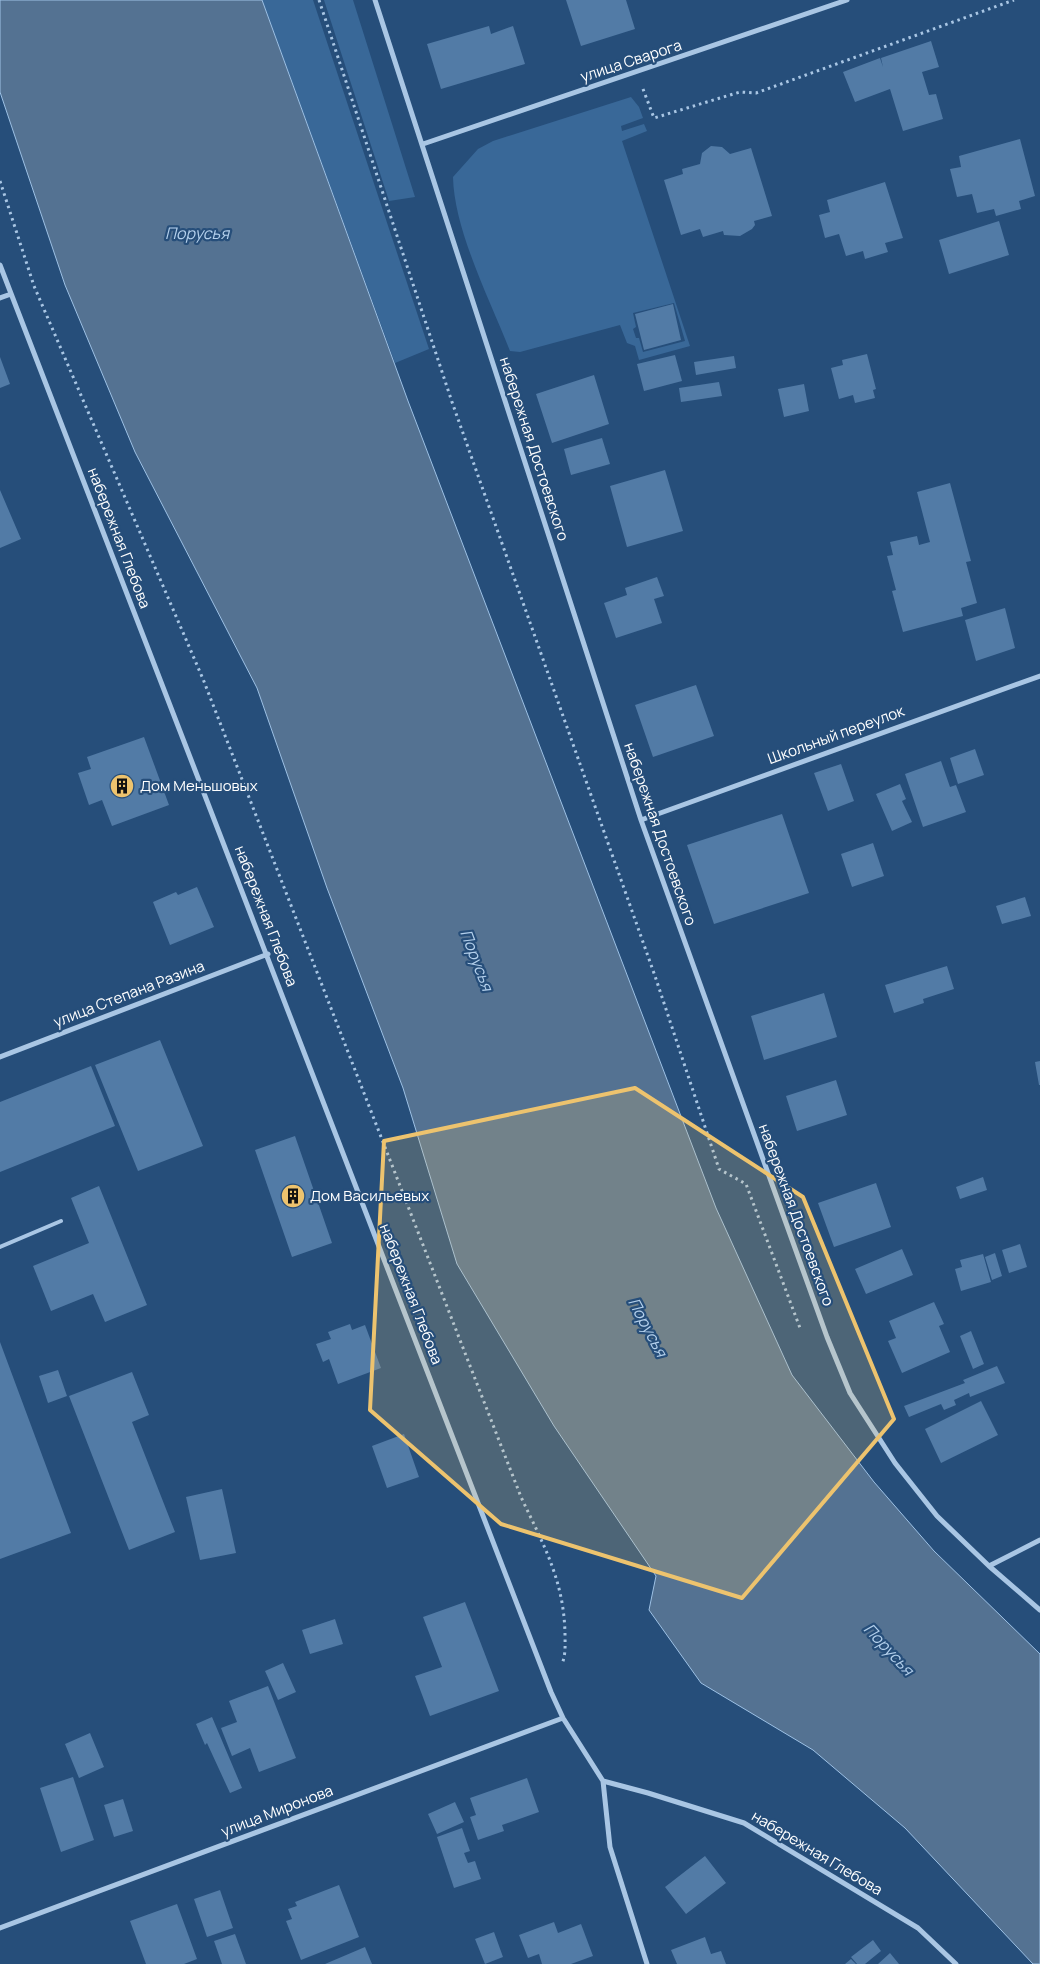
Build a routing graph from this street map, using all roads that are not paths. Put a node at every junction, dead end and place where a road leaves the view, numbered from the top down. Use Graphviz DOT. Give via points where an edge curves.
graph roads {
  1 [pos="375,0"];
  2 [pos="847,0"];
  3 [pos="423,144"];
  4 [pos="0,265"];
  5 [pos="11,294"];
  6 [pos="0,298"];
  7 [pos="1040,676"];
  8 [pos="640,820"];
  9 [pos="268,954"];
  10 [pos="0,1056"];
  11 [pos="61,1221"];
  12 [pos="0,1246"];
  13 [pos="1040,1540"];
  14 [pos="989,1566"];
  15 [pos="1040,1610"];
  16 [pos="563,1718"];
  17 [pos="603,1781"];
  18 [pos="0,1928"];
  19 [pos="647,1964"];
  20 [pos="956,1964"];
  1 -- 3 [label="street, набережная Достоевского"];
  2 -- 3 [label="street, улица Сварога"];
  3 -- 8 [label="street, набережная Достоевского"];
  4 -- 5 [label="street, набережная Глебова"];
  5 -- 6 [label="street"];
  5 -- 9 [label="street, набережная Глебова"];
  7 -- 8 [label="street, Школьный переулок"];
  8 -- 14 [label="street, набережная Достоевского" via="850,1393 895,1463 937,1516"];
  9 -- 10 [label="street, улица Степана Разина"];
  9 -- 16 [label="street, набережная Глебова"];
  11 -- 12 [label="lane"];
  13 -- 14 [label="street"];
  14 -- 15 [label="street, набережная Достоевского"];
  16 -- 17 [label="street, набережная Глебова"];
  16 -- 18 [label="street, улица Миронова"];
  17 -- 19 [label="street" via="610,1847"];
  17 -- 20 [label="street, набережная Глебова" via="744,1824 918,1928"];
}
